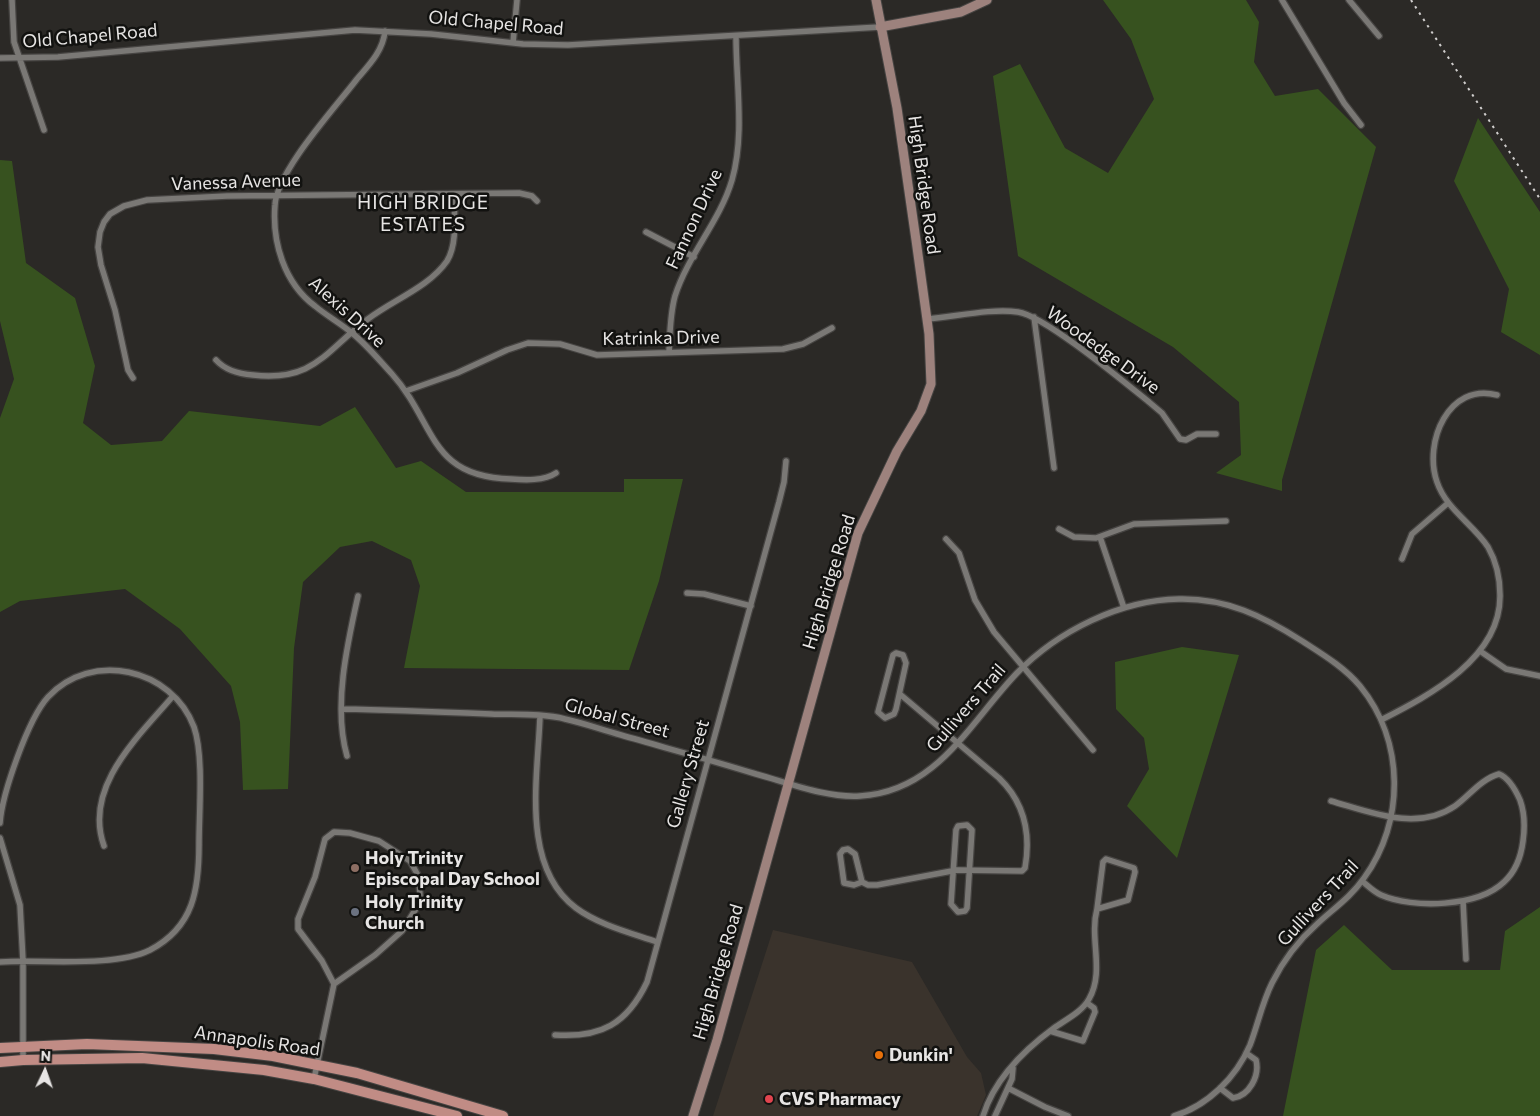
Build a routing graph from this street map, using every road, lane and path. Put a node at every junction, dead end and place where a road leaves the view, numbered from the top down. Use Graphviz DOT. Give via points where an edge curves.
graph roads {
  1 [pos="12,0"];
  2 [pos="517,0"];
  3 [pos="876,0"];
  4 [pos="987,0"];
  5 [pos="1282,0"];
  6 [pos="1349,0"];
  7 [pos="880,27"];
  8 [pos="385,31"];
  9 [pos="736,36"];
  10 [pos="1379,36"];
  11 [pos="513,44"];
  12 [pos="0,58"];
  13 [pos="19,59"];
  14 [pos="1361,125"];
  15 [pos="44,130"];
  16 [pos="454,194"];
  17 [pos="276,196"];
  18 [pos="537,201"];
  19 [pos="646,232"];
  20 [pos="694,257"];
  21 [pos="1034,317"];
  22 [pos="927,319"];
  23 [pos="832,328"];
  24 [pos="353,333"];
  25 [pos="669,352"];
  26 [pos="216,360"];
  27 [pos="133,378"];
  28 [pos="406,391"];
  29 [pos="1497,395"];
  30 [pos="1216,434"];
  31 [pos="786,462"];
  32 [pos="1054,468"];
  33 [pos="556,473"];
  34 [pos="1448,503"];
  35 [pos="1226,521"];
  36 [pos="1059,529"];
  37 [pos="1100,537"];
  38 [pos="946,538"];
  39 [pos="1402,559"];
  40 [pos="687,593"];
  41 [pos="358,596"];
  42 [pos="751,606"];
  43 [pos="1124,608"];
  44 [pos="1480,650"];
  45 [pos="1023,667"];
  46 [pos="1540,676"];
  47 [pos="901,695"];
  48 [pos="173,696"];
  49 [pos="342,709"];
  50 [pos="540,716"];
  51 [pos="1381,720"];
  52 [pos="958,743"];
  53 [pos="1093,750"];
  54 [pos="347,756"];
  55 [pos="708,759"];
  56 [pos="788,783"];
  57 [pos="1331,801"];
  58 [pos="1392,818"];
  59 [pos="0,823"];
  60 [pos="0,838"];
  61 [pos="104,846"];
  62 [pos="970,869"];
  63 [pos="953,870"];
  64 [pos="1362,881"];
  65 [pos="862,882"];
  66 [pos="1463,901"];
  67 [pos="1097,909"];
  68 [pos="657,942"];
  69 [pos="1466,959"];
  70 [pos="23,960"];
  71 [pos="0,962"];
  72 [pos="334,984"];
  73 [pos="1087,1003"];
  74 [pos="1050,1031"];
  75 [pos="555,1035"];
  76 [pos="23,1046"];
  77 [pos="0,1048"];
  78 [pos="1246,1053"];
  79 [pos="23,1060"];
  80 [pos="0,1062"];
  81 [pos="316,1064"];
  82 [pos="1013,1068"];
  83 [pos="314,1079"];
  84 [pos="1008,1088"];
  85 [pos="1220,1088"];
  86 [pos="1186,1114"];
  87 [pos="457,1116"];
  88 [pos="503,1116"];
  89 [pos="693,1116"];
  90 [pos="983,1116"];
  91 [pos="995,1116"];
  92 [pos="1068,1116"];
  93 [pos="1174,1116"];
  1 -- 13 [label="street" via="14,42"];
  2 -- 11 [label="street"];
  3 -- 7 [label="street, High Bridge Road"];
  4 -- 7 [label="street, Old Chapel Road" via="961,12"];
  5 -- 14 [label="street" via="1344,103"];
  6 -- 10 [label="street"];
  7 -- 9 [label="street, Old Chapel Road"];
  7 -- 22 [label="street, High Bridge Road" via="899,124"];
  8 -- 11 [label="street, Old Chapel Road"];
  8 -- 13 [label="street, Old Chapel Road" via="347,31"];
  8 -- 17 [label="street, Alexis Drive" via="376,55 299,155"];
  9 -- 11 [label="street, Old Chapel Road" via="596,45"];
  9 -- 20 [label="street, Fannon Drive" via="738,127 735,169 726,196"];
  12 -- 13 [label="street, Old Chapel Road"];
  13 -- 15 [label="street"];
  16 -- 17 [label="street, Vanessa Avenue"];
  16 -- 18 [label="street, Vanessa Avenue" via="519,193"];
  16 -- 24 [label="street" via="452,245 446,261 427,280 368,319"];
  17 -- 24 [label="street, Alexis Drive" via="275,232 288,275 314,306"];
  17 -- 27 [label="street, Vanessa Avenue" via="141,201 118,209 104,222 100,232 99,256 116,310 128,370"];
  19 -- 20 [label="street"];
  20 -- 25 [label="street, Fannon Drive" via="675,297"];
  21 -- 22 [label="street, Woodedge Drive" via="1013,312"];
  21 -- 30 [label="street, Woodedge Drive" via="1149,402 1162,413 1180,439 1186,440 1197,434"];
  21 -- 32 [label="street"];
  22 -- 56 [label="street, High Bridge Road" via="931,356 929,392 858,533"];
  23 -- 25 [label="street, Katrinka Drive" via="790,348"];
  24 -- 26 [label="street" via="317,363 284,375 239,373 226,369"];
  24 -- 28 [label="street, Alexis Drive"];
  25 -- 28 [label="street, Katrinka Drive" via="597,355 560,344 528,343"];
  28 -- 33 [label="street, Alexis Drive" via="431,437 446,456 466,471 483,477 513,480 543,478"];
  29 -- 34 [label="street" via="1477,393 1463,399 1446,414 1438,428 1434,470 1438,486"];
  31 -- 42 [label="street, Gallery Street" via="784,482"];
  34 -- 39 [label="street" via="1412,534"];
  34 -- 44 [label="street" via="1488,548 1500,580 1497,620"];
  35 -- 37 [label="street" via="1134,524"];
  36 -- 37 [label="street" via="1074,537"];
  37 -- 43 [label="street"];
  38 -- 45 [label="street" via="959,553 972,593 984,616"];
  40 -- 42 [label="street"];
  41 -- 49 [label="street" via="344,668"];
  42 -- 55 [label="street, Gallery Street"];
  43 -- 45 [label="street, Gullivers Trail" via="1073,631"];
  43 -- 51 [label="street, Gullivers Trail" via="1153,601 1199,599 1232,605 1259,616 1342,669 1368,696"];
  44 -- 46 [label="street" via="1510,671"];
  44 -- 51 [label="street" via="1433,690"];
  45 -- 52 [label="street, Gullivers Trail"];
  45 -- 53 [label="street"];
  47 -- 47 [label="street" via="894,714 888,718 881,717 878,712 896,653 903,655 906,663"];
  47 -- 52 [label="street"];
  48 -- 59 [label="street" via="149,678 128,671 94,672 60,686 32,721 5,794"];
  48 -- 61 [label="street" via="108,778 100,819"];
  48 -- 70 [label="street" via="191,720 198,751 199,868 189,912 166,941 138,954 98,960"];
  49 -- 50 [label="street, Global Street"];
  49 -- 54 [label="street"];
  50 -- 55 [label="street, Global Street" via="566,719"];
  50 -- 68 [label="street" via="537,827 540,851 550,874 562,895 577,908 607,924"];
  51 -- 58 [label="street, Gullivers Trail" via="1394,777"];
  52 -- 56 [label="street, Gullivers Trail" via="923,776 887,792 851,796"];
  52 -- 62 [label="street" via="1008,786 1018,801 1026,824 1025,869"];
  55 -- 56 [label="street, Global Street"];
  55 -- 68 [label="street, Gallery Street"];
  56 -- 89 [label="street, High Bridge Road"];
  57 -- 58 [label="street"];
  58 -- 64 [label="street, Gullivers Trail" via="1381,849"];
  58 -- 66 [label="street" via="1425,818 1442,814 1495,776 1502,775 1511,784 1524,816 1520,858 1511,875 1500,886"];
  60 -- 70 [label="street" via="20,905"];
  62 -- 63 [label="street"];
  62 -- 63 [label="street" via="967,908 958,912 951,904"];
  62 -- 63 [label="street" via="972,830 961,825 956,830"];
  63 -- 65 [label="street" via="877,885"];
  64 -- 66 [label="street" via="1380,894 1393,898 1436,904"];
  64 -- 78 [label="street, Gullivers Trail" via="1350,896 1309,931 1288,956 1265,1000"];
  65 -- 65 [label="street" via="855,854 848,849 843,850 840,854 844,883 854,885"];
  66 -- 69 [label="street"];
  67 -- 67 [label="street" via="1128,900 1134,868 1106,859 1103,862"];
  67 -- 73 [label="street" via="1093,930 1096,979"];
  68 -- 75 [label="street, Gallery Street" via="647,982 623,1018 586,1035"];
  70 -- 71 [label="street"];
  70 -- 76 [label="street"];
  72 -- 72 [label="street" via="402,931 420,896 419,877 410,861 379,842 334,832 325,839 315,877 298,919 298,929 322,961"];
  72 -- 81 [label="street"];
  73 -- 74 [label="street"];
  73 -- 74 [label="street" via="1095,1012 1083,1041"];
  74 -- 82 [label="street" via="1036,1041"];
  76 -- 77 [label="main road, Annapolis Road"];
  76 -- 79 [label="street"];
  76 -- 81 [label="main road, Annapolis Road" via="87,1044 214,1049"];
  78 -- 85 [label="street, Gullivers Trail"];
  78 -- 85 [label="street" via="1256,1060 1257,1065 1250,1091 1233,1098"];
  79 -- 80 [label="main road, Annapolis Road"];
  79 -- 83 [label="main road, Annapolis Road" via="142,1058 264,1070"];
  81 -- 83 [label="street"];
  81 -- 88 [label="main road, Annapolis Road"];
  82 -- 84 [label="street"];
  82 -- 90 [label="street" via="1004,1073"];
  83 -- 87 [label="main road, Annapolis Road"];
  84 -- 91 [label="street"];
  84 -- 92 [label="street"];
  85 -- 86 [label="street, Gullivers Trail"];
  86 -- 93 [label="street, Gullivers Trail"];
}
